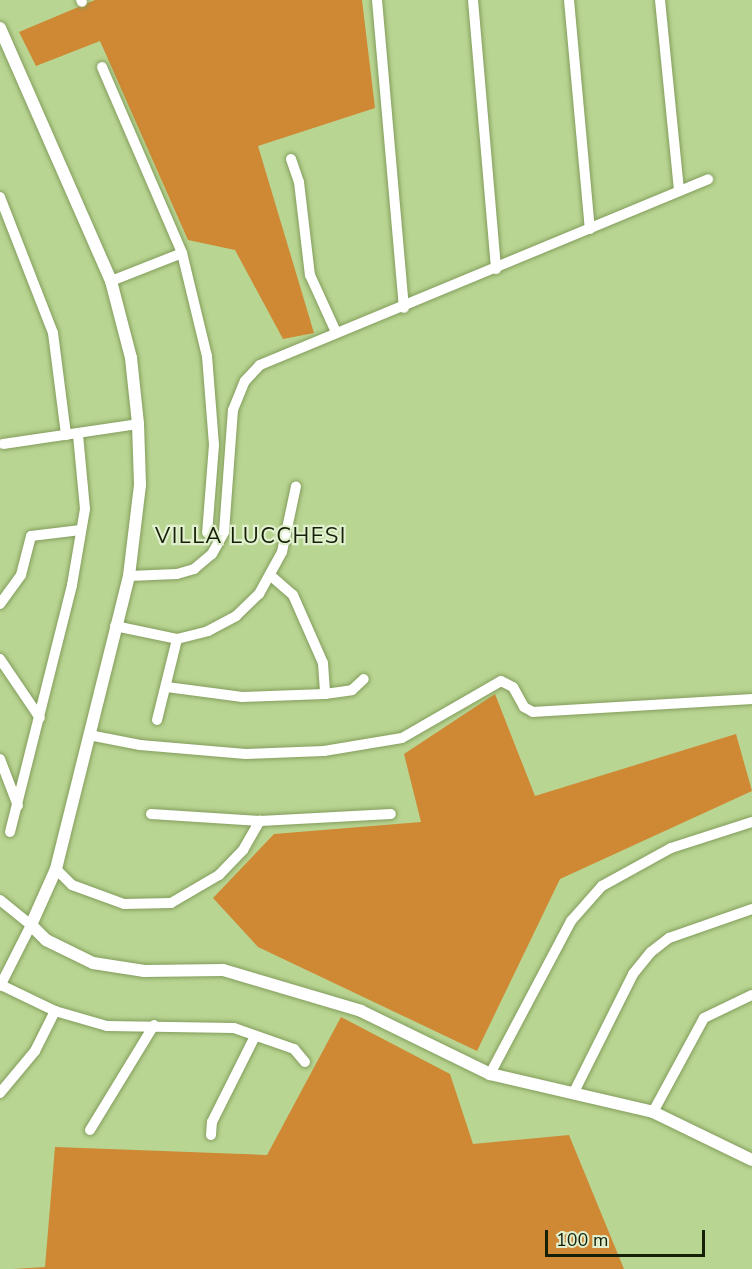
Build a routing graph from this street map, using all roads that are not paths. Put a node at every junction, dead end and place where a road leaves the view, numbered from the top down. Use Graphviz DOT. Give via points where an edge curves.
graph roads {
  1 [pos="377,0"];
  2 [pos="473,0"];
  3 [pos="569,0"];
  4 [pos="660,0"];
  5 [pos="2,33"];
  6 [pos="102,67"];
  7 [pos="291,159"];
  8 [pos="708,179"];
  9 [pos="679,191"];
  10 [pos="0,197"];
  11 [pos="590,229"];
  12 [pos="182,253"];
  13 [pos="496,269"];
  14 [pos="111,281"];
  15 [pos="404,308"];
  16 [pos="336,332"];
  17 [pos="138,424"];
  18 [pos="72,435"];
  19 [pos="3,444"];
  20 [pos="296,486"];
  21 [pos="81,530"];
  22 [pos="207,532"];
  23 [pos="270,574"];
  24 [pos="129,576"];
  25 [pos="0,604"];
  26 [pos="115,626"];
  27 [pos="177,639"];
  28 [pos="0,659"];
  29 [pos="364,679"];
  30 [pos="167,687"];
  31 [pos="325,694"];
  32 [pos="752,699"];
  33 [pos="40,718"];
  34 [pos="157,720"];
  35 [pos="88,735"];
  36 [pos="0,759"];
  37 [pos="18,807"];
  38 [pos="151,814"];
  39 [pos="391,814"];
  40 [pos="260,821"];
  41 [pos="752,822"];
  42 [pos="10,832"];
  43 [pos="56,869"];
  44 [pos="0,900"];
  45 [pos="752,909"];
  46 [pos="31,925"];
  47 [pos="4,968"];
  48 [pos="0,985"];
  49 [pos="752,996"];
  50 [pos="55,1011"];
  51 [pos="154,1025"];
  52 [pos="255,1036"];
  53 [pos="304,1062"];
  54 [pos="490,1074"];
  55 [pos="573,1092"];
  56 [pos="0,1093"];
  57 [pos="653,1112"];
  58 [pos="90,1130"];
  59 [pos="211,1135"];
  60 [pos="752,1160"];
  1 -- 15 [label="street"];
  2 -- 13 [label="street"];
  3 -- 11 [label="street"];
  4 -- 9 [label="street"];
  5 -- 14 [label="street"];
  6 -- 12 [label="street"];
  7 -- 16 [label="street" via="299,182 310,275"];
  8 -- 9 [label="street"];
  9 -- 11 [label="street"];
  10 -- 18 [label="street" via="53,333"];
  11 -- 13 [label="street"];
  12 -- 14 [label="street"];
  12 -- 22 [label="street" via="207,356 214,445"];
  13 -- 15 [label="street"];
  14 -- 17 [label="street" via="131,358"];
  15 -- 16 [label="street"];
  16 -- 24 [label="street" via="260,365 245,381 233,410 224,532 212,554 194,569 177,574"];
  17 -- 18 [label="street"];
  17 -- 24 [label="street" via="140,485"];
  18 -- 19 [label="street"];
  18 -- 21 [label="street" via="85,509"];
  20 -- 23 [label="street" via="282,552"];
  21 -- 25 [label="street" via="31,536 21,575"];
  21 -- 33 [label="street"];
  23 -- 27 [label="street" via="259,594 236,616 208,632"];
  23 -- 31 [label="street" via="293,595 323,663"];
  24 -- 26 [label="street"];
  26 -- 27 [label="street"];
  26 -- 35 [label="street"];
  27 -- 30 [label="street"];
  28 -- 33 [label="street"];
  29 -- 31 [label="street" via="352,690"];
  30 -- 31 [label="street" via="242,697"];
  30 -- 34 [label="street"];
  32 -- 35 [label="street" via="534,712 524,707 513,687 501,681 402,738 324,751 246,754 140,745"];
  33 -- 37 [label="street"];
  35 -- 43 [label="street"];
  36 -- 37 [label="street"];
  37 -- 42 [label="street"];
  38 -- 40 [label="street"];
  39 -- 40 [label="street"];
  40 -- 43 [label="street" via="243,850 219,875 171,903 124,904 72,885"];
  41 -- 54 [label="street" via="671,848 602,886 571,921"];
  43 -- 46 [label="street"];
  44 -- 46 [label="street"];
  45 -- 55 [label="street" via="669,938 651,952 633,974"];
  46 -- 47 [label="street"];
  46 -- 54 [label="street" via="46,940 93,963 144,971 223,970 361,1011"];
  47 -- 48 [label="street"];
  48 -- 50 [label="street"];
  49 -- 57 [label="street" via="704,1018"];
  50 -- 51 [label="street" via="107,1026"];
  50 -- 56 [label="street" via="35,1051"];
  51 -- 52 [label="street" via="234,1028"];
  51 -- 58 [label="street"];
  52 -- 53 [label="street" via="294,1049"];
  52 -- 59 [label="street" via="212,1122"];
  54 -- 55 [label="street"];
  55 -- 57 [label="street"];
  57 -- 60 [label="street"];
}
